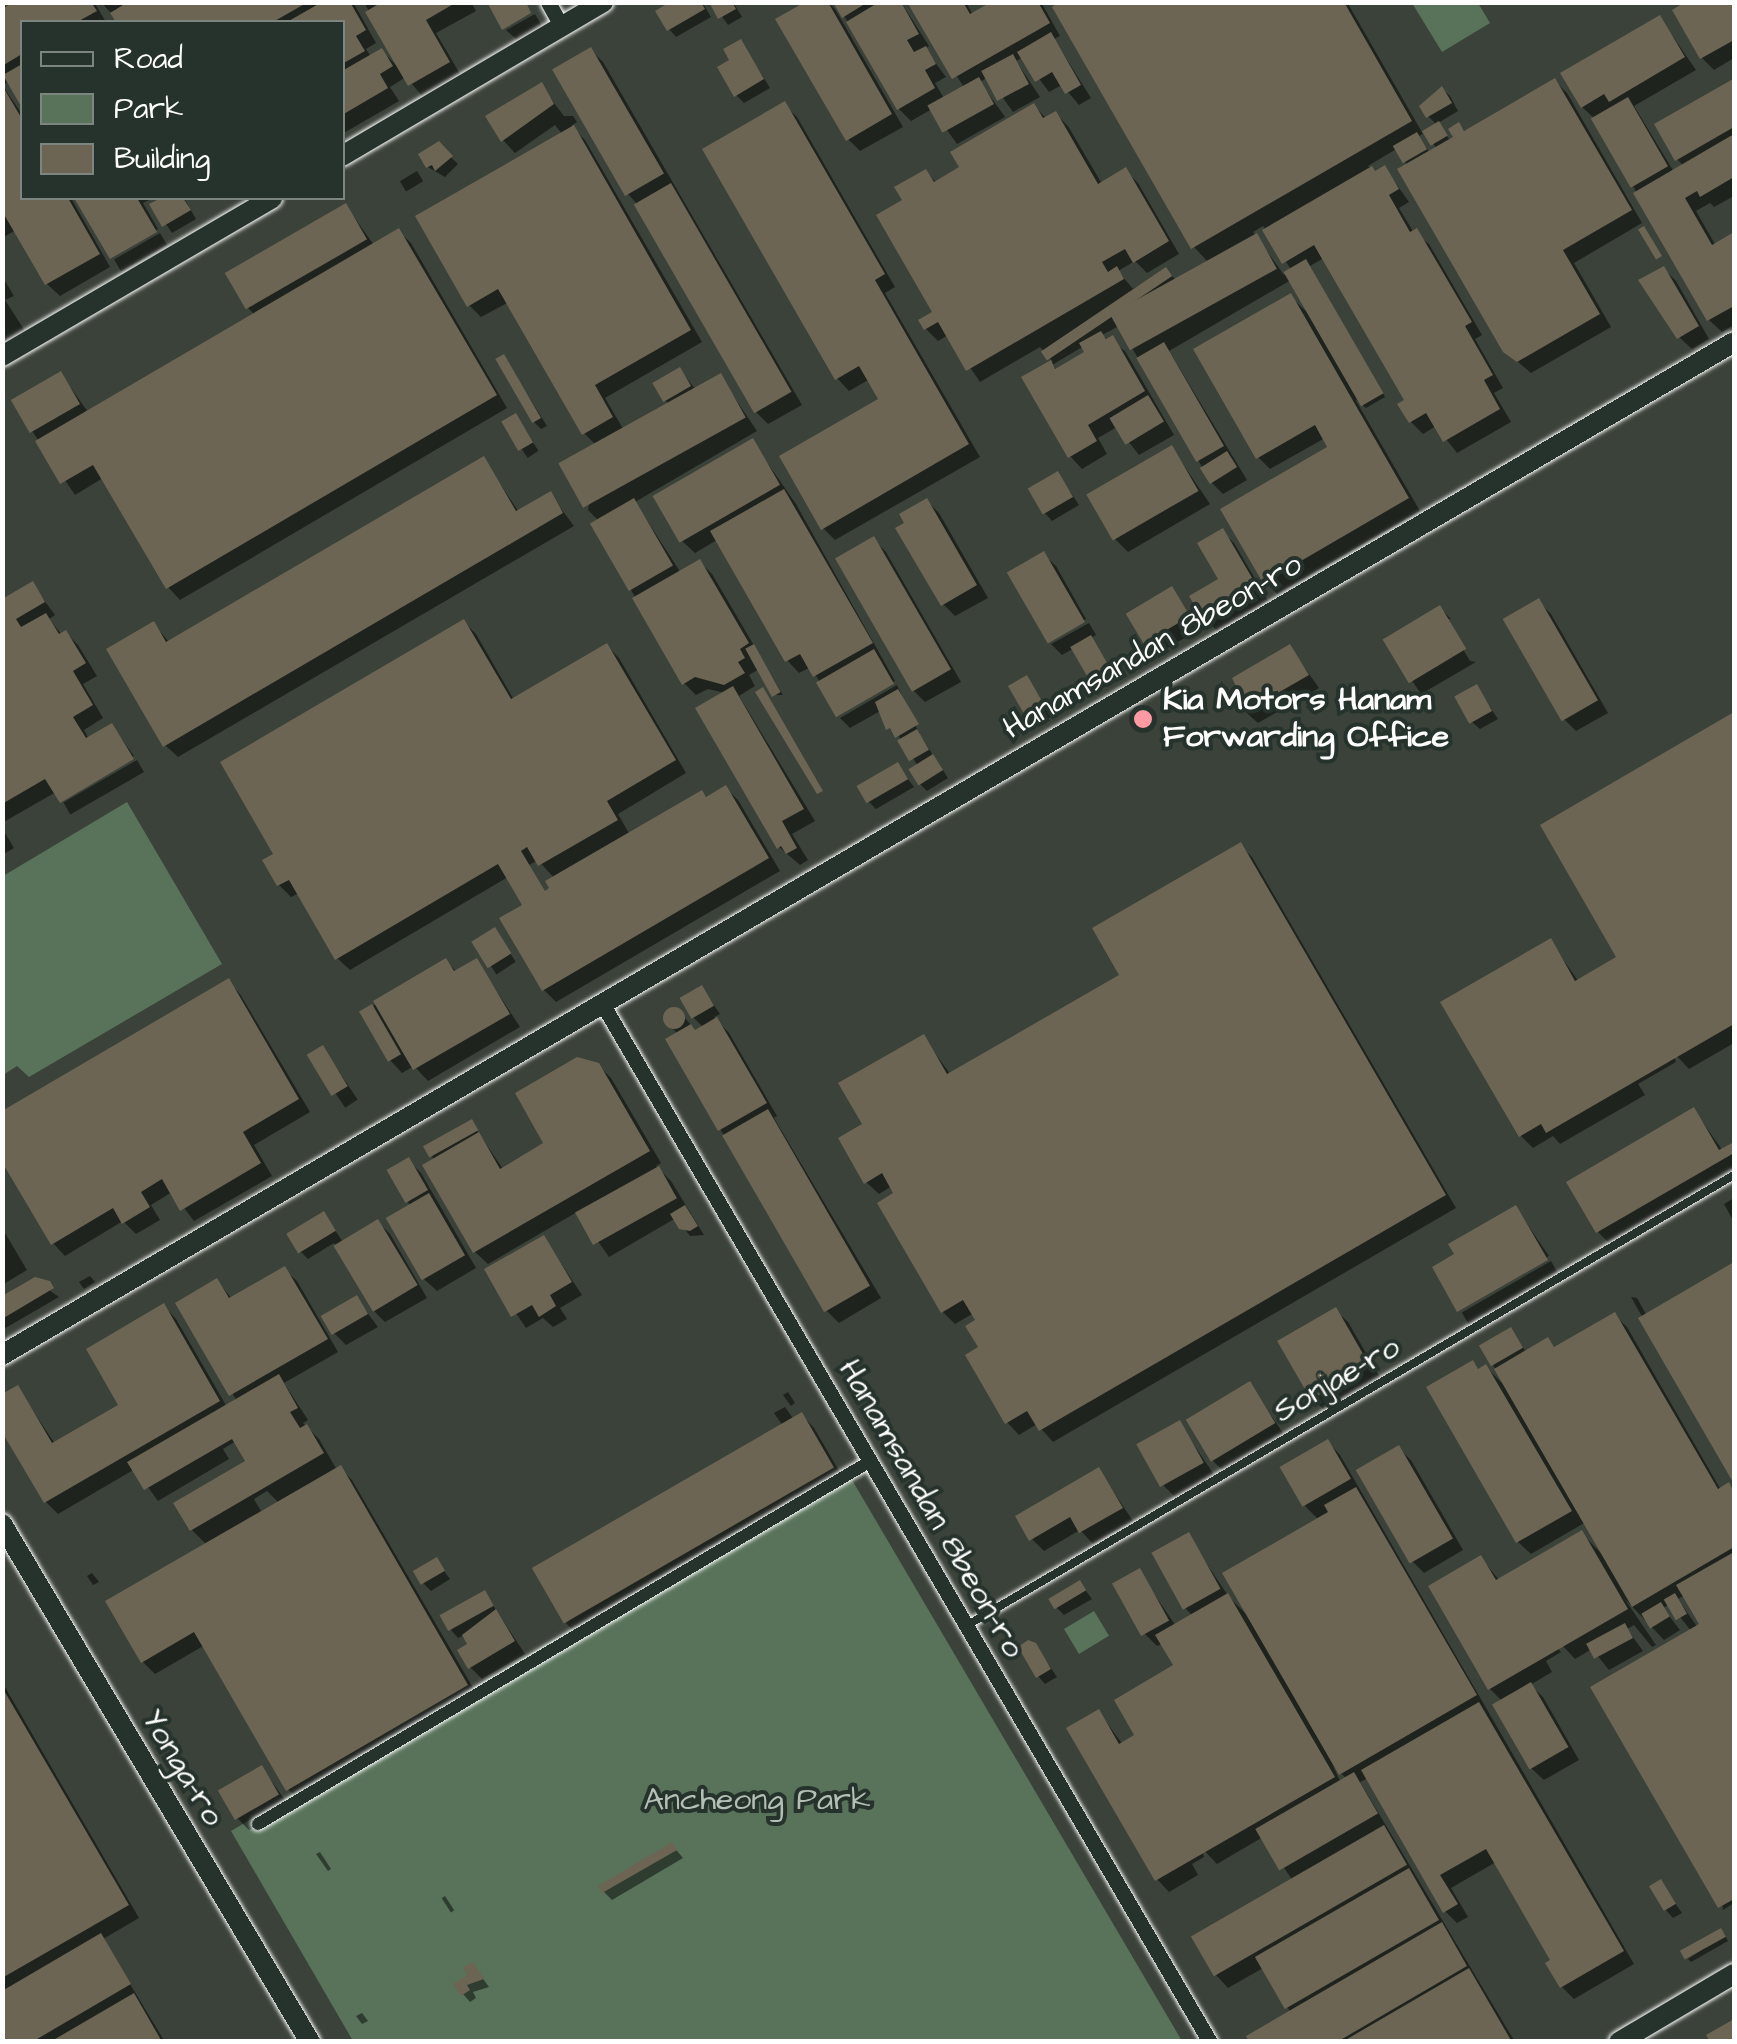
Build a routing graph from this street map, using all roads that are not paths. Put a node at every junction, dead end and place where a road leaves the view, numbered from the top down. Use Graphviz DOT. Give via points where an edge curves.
graph roads {
  1 [pos="548,2"];
  2 [pos="603,2"];
  3 [pos="562,27"];
  4 [pos="345,154"];
  5 [pos="269,200"];
  6 [pos="1734,342"];
  7 [pos="2,356"];
  8 [pos="603,1005"];
  9 [pos="1734,1176"];
  10 [pos="2,1356"];
  11 [pos="869,1462"];
  12 [pos="2,1524"];
  13 [pos="965,1627"];
  14 [pos="258,1824"];
  15 [pos="1734,1974"];
  16 [pos="310,2042"];
  17 [pos="1210,2042"];
  18 [pos="1619,2042"];
  1 -- 3 [label="street"];
  2 -- 3 [label="street"];
  3 -- 4 [label="street"];
  5 -- 7 [label="street"];
  6 -- 8 [label="street, Hanamsandan 8beon-ro"];
  8 -- 10 [label="street, Hanamsandan 8beon-ro"];
  8 -- 11 [label="street, Hanamsandan 8beon-ro"];
  9 -- 13 [label="lane, Sonjae-ro"];
  11 -- 13 [label="street, Hanamsandan 8beon-ro"];
  11 -- 14 [label="street"];
  12 -- 16 [label="street, Yonga-ro"];
  13 -- 17 [label="street, Hanamsandan 8beon-ro"];
  15 -- 18 [label="street"];
}
